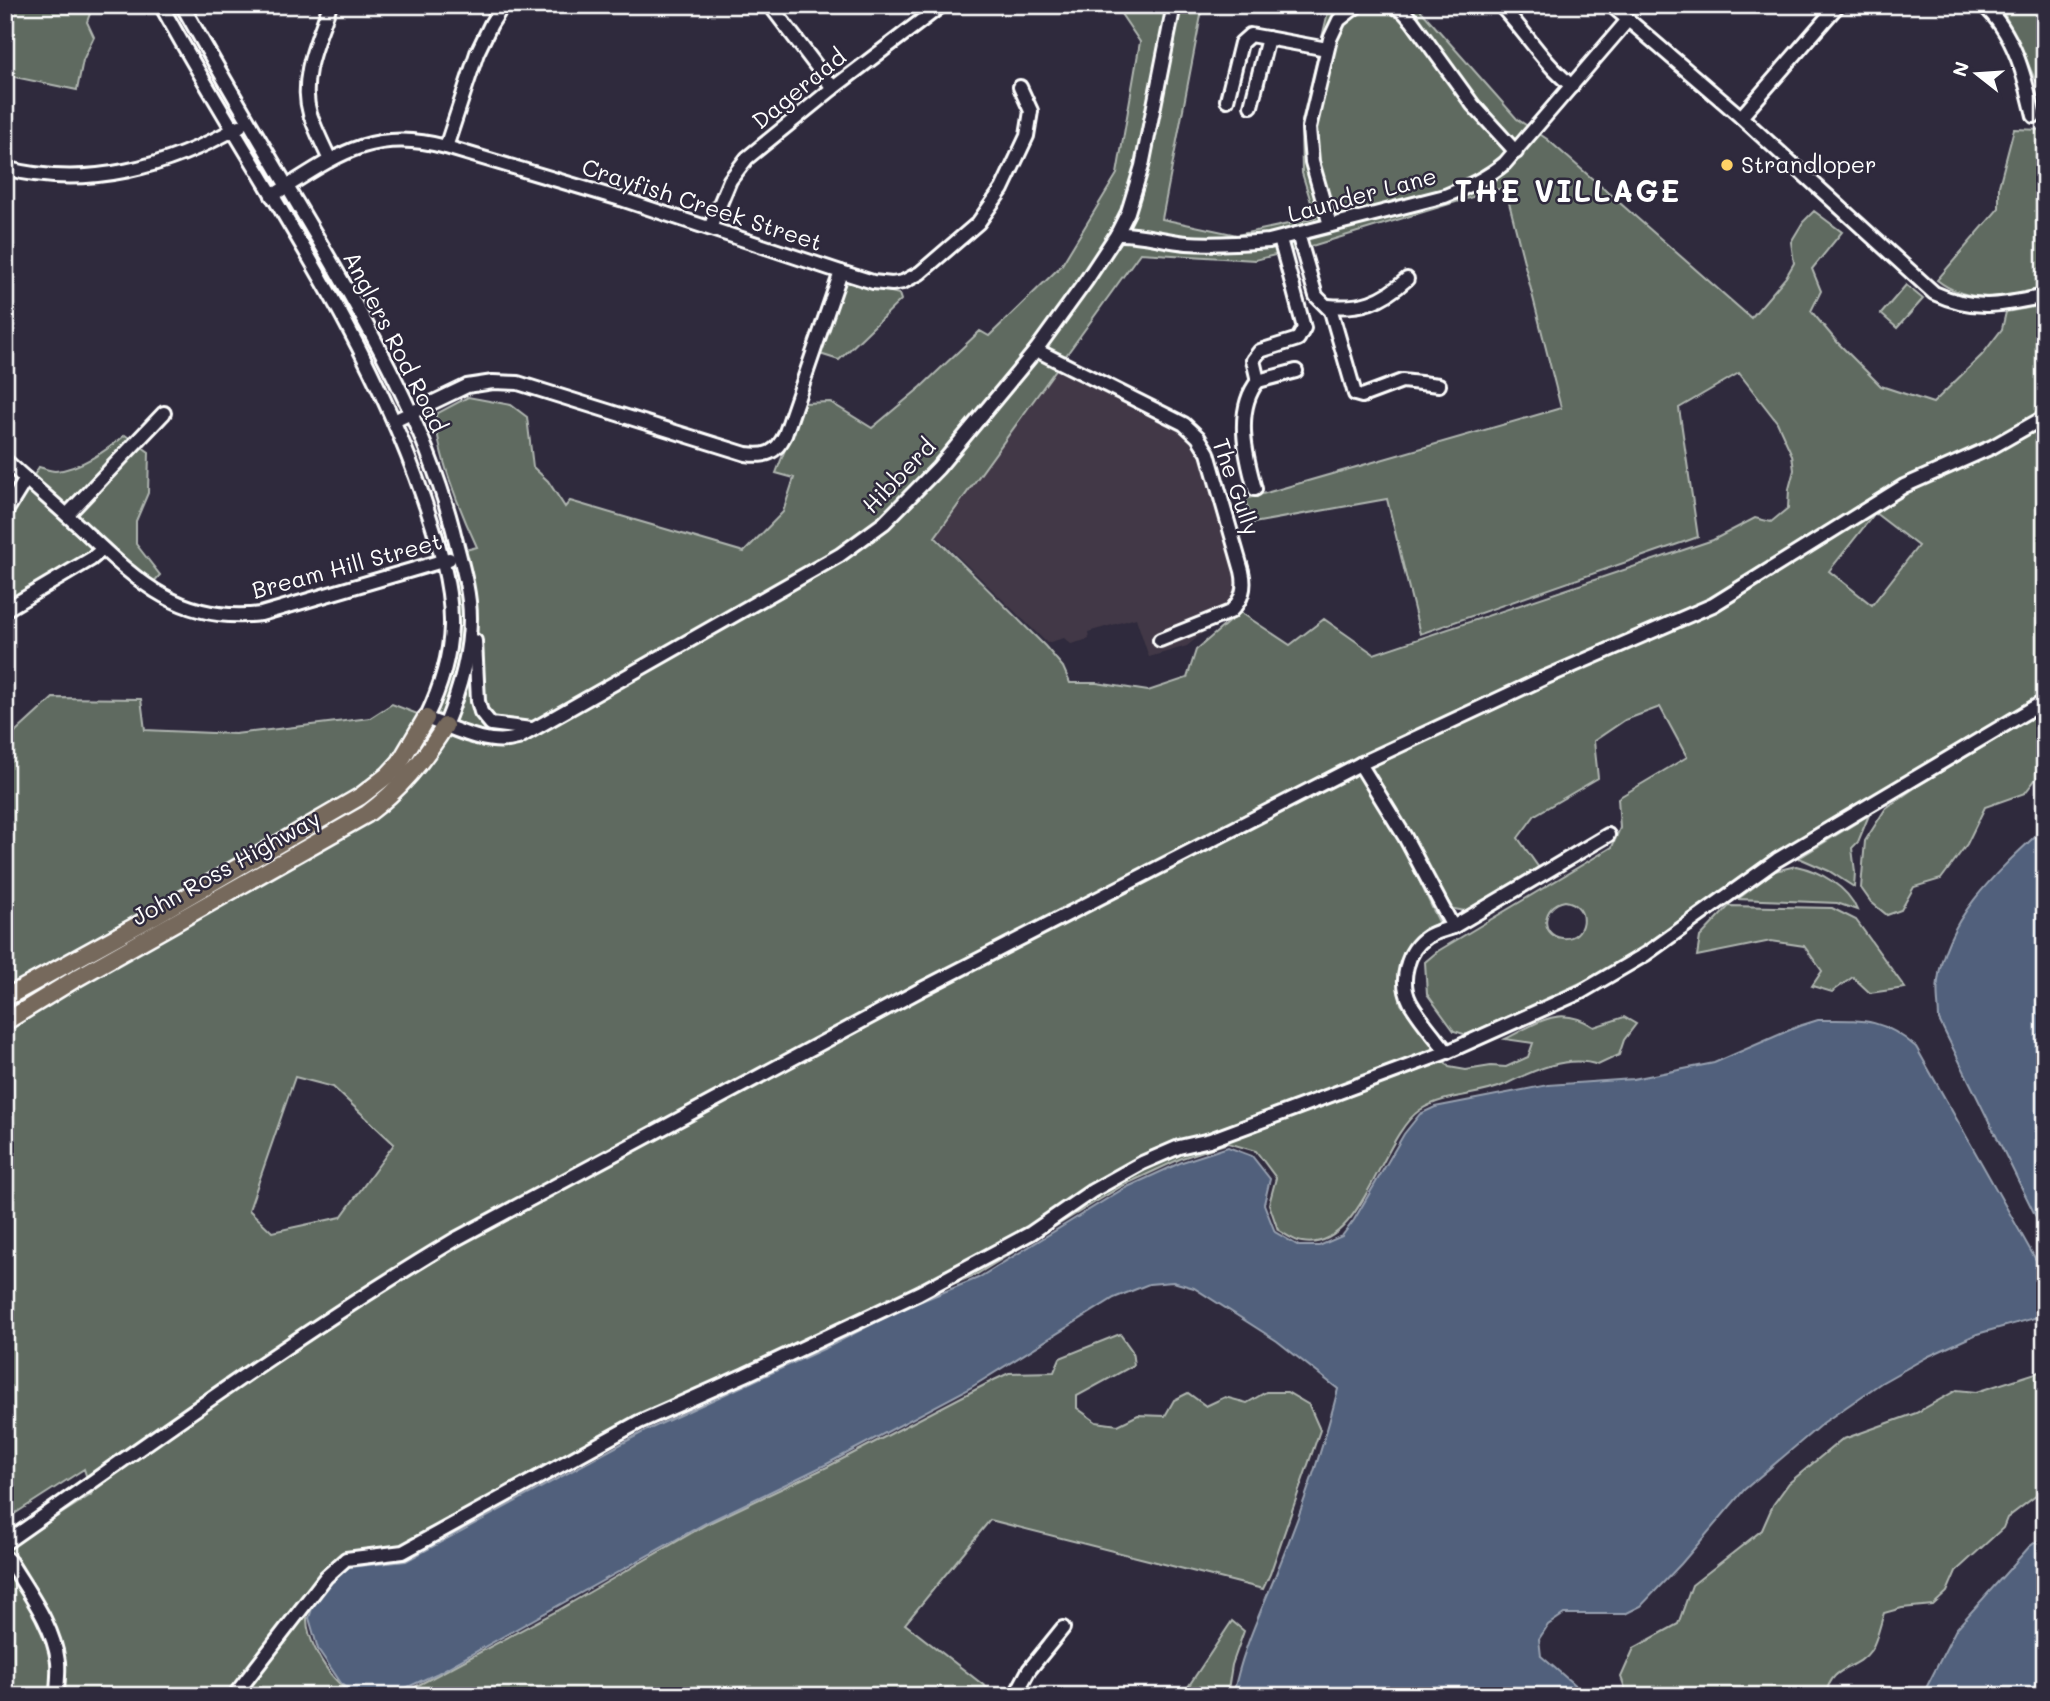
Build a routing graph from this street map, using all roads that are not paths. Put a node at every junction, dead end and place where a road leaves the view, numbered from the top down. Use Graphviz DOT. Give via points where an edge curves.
graph roads {
  1 [pos="160,5"];
  2 [pos="182,5"];
  3 [pos="330,5"];
  4 [pos="503,5"];
  5 [pos="770,5"];
  6 [pos="942,5"];
  7 [pos="1174,5"];
  8 [pos="1340,5"];
  9 [pos="1358,5"];
  10 [pos="1392,5"];
  11 [pos="1500,5"];
  12 [pos="1611,5"];
  13 [pos="1838,5"];
  14 [pos="1983,5"];
  15 [pos="1339,20"];
  16 [pos="1628,20"];
  17 [pos="1268,38"];
  18 [pos="1327,49"];
  19 [pos="1572,86"];
  20 [pos="1020,87"];
  21 [pos="833,88"];
  22 [pos="1227,100"];
  23 [pos="1251,106"];
  24 [pos="2034,116"];
  25 [pos="1741,117"];
  26 [pos="249,121"];
  27 [pos="233,130"];
  28 [pos="446,147"];
  29 [pos="1516,152"];
  30 [pos="330,160"];
  31 [pos="5,168"];
  32 [pos="287,187"];
  33 [pos="272,196"];
  34 [pos="1330,225"];
  35 [pos="709,228"];
  36 [pos="1117,234"];
  37 [pos="1298,234"];
  38 [pos="1280,239"];
  39 [pos="841,272"];
  40 [pos="1407,279"];
  41 [pos="2045,296"];
  42 [pos="1328,306"];
  43 [pos="1036,350"];
  44 [pos="1296,371"];
  45 [pos="1258,381"];
  46 [pos="1439,385"];
  47 [pos="412,412"];
  48 [pos="164,413"];
  49 [pos="2045,417"];
  50 [pos="394,421"];
  51 [pos="5,460"];
  52 [pos="26,479"];
  53 [pos="1255,489"];
  54 [pos="5,513"];
  55 [pos="67,515"];
  56 [pos="103,550"];
  57 [pos="460,557"];
  58 [pos="442,561"];
  59 [pos="5,610"];
  60 [pos="470,617"];
  61 [pos="1160,640"];
  62 [pos="2045,701"];
  63 [pos="426,718"];
  64 [pos="445,726"];
  65 [pos="531,729"];
  66 [pos="1360,764"];
  67 [pos="1608,835"];
  68 [pos="1453,927"];
  69 [pos="5,998"];
  70 [pos="5,1022"];
  71 [pos="1447,1052"];
  72 [pos="5,1543"];
  73 [pos="5,1557"];
  74 [pos="1063,1628"];
  75 [pos="57,1696"];
  76 [pos="234,1696"];
  77 [pos="1014,1696"];
  1 -- 27 [label="street, Anglers Rod Road"];
  2 -- 26 [label="street, Anglers Rod Road"];
  3 -- 30 [label="street" via="306,87 310,113"];
  4 -- 28 [label="street" via="477,53"];
  5 -- 21 [label="street"];
  6 -- 21 [label="street, Dageraad"];
  7 -- 36 [label="street, Hibberd" via="1138,179"];
  8 -- 15 [label="street"];
  9 -- 15 [label="street"];
  10 -- 29 [label="street" via="1412,21"];
  11 -- 19 [label="street"];
  12 -- 16 [label="street"];
  13 -- 25 [label="street"];
  14 -- 24 [label="street" via="2003,26"];
  15 -- 18 [label="street"];
  16 -- 19 [label="street, Launder Lane"];
  16 -- 25 [label="street"];
  17 -- 18 [label="street"];
  17 -- 22 [label="street" via="1250,34 1241,43"];
  17 -- 23 [label="street"];
  18 -- 34 [label="street" via="1309,138"];
  19 -- 29 [label="street, Launder Lane"];
  20 -- 39 [label="street" via="1031,111 1027,136 1002,189 978,223 920,274 903,282 873,282"];
  21 -- 35 [label="street, Dageraad" via="747,158 730,180"];
  25 -- 41 [label="street" via="1934,293 1987,306"];
  26 -- 27 [label="street"];
  26 -- 32 [label="street, Anglers Rod Road"];
  27 -- 31 [label="street" via="162,162 116,173 69,177"];
  27 -- 33 [label="street, Anglers Rod Road"];
  28 -- 30 [label="street, Crayfish Creek Street" via="387,140"];
  28 -- 35 [label="street, Crayfish Creek Street"];
  29 -- 34 [label="street, Launder Lane" via="1490,175 1460,190"];
  30 -- 32 [label="street, Crayfish Creek Street"];
  32 -- 33 [label="street, Crayfish Creek Street"];
  32 -- 47 [label="street, Anglers Rod Road"];
  33 -- 50 [label="street, Anglers Rod Road" via="351,332"];
  34 -- 37 [label="street, Launder Lane"];
  35 -- 39 [label="street, Crayfish Creek Street"];
  36 -- 38 [label="street, Launder Lane" via="1212,244"];
  36 -- 43 [label="street, Hibberd"];
  37 -- 38 [label="street, Launder Lane"];
  37 -- 42 [label="street" via="1316,296"];
  38 -- 45 [label="street" via="1304,328 1298,339 1255,354"];
  39 -- 47 [label="street, Crayfish Creek Street" via="785,435 777,449 763,456 519,383 467,386"];
  40 -- 42 [label="street" via="1360,307"];
  42 -- 46 [label="street" via="1355,394 1362,396 1402,382"];
  43 -- 61 [label="street, The Gully" via="1184,424 1208,453 1244,589 1236,606 1222,617"];
  43 -- 65 [label="street, Hibberd" via="938,468 870,535"];
  44 -- 45 [label="street"];
  45 -- 53 [label="street" via="1249,392 1243,438"];
  47 -- 50 [label="street, Crayfish Creek Street"];
  47 -- 57 [label="street, Anglers Rod Road"];
  48 -- 55 [label="street"];
  49 -- 66 [label="street" via="1992,447 1904,486 1713,605"];
  50 -- 58 [label="street, Anglers Rod Road"];
  51 -- 52 [label="street, Bream Hill Street"];
  52 -- 54 [label="street"];
  52 -- 55 [label="street, Bream Hill Street"];
  55 -- 56 [label="street, Bream Hill Street"];
  56 -- 58 [label="street, Bream Hill Street" via="166,599 196,611 229,616 277,610"];
  56 -- 59 [label="street"];
  57 -- 58 [label="street, Bream Hill Street"];
  57 -- 60 [label="street, Anglers Rod Road"];
  58 -- 63 [label="street, Anglers Rod Road" via="451,611 450,642"];
  60 -- 64 [label="street, Anglers Rod Road" via="464,672"];
  60 -- 65 [label="street" via="481,712 491,724"];
  62 -- 71 [label="street" via="1777,860 1637,960 1581,992"];
  63 -- 64 [label="street, Hibberd"];
  63 -- 69 [label="main road, John Ross Highway" via="400,762 361,796"];
  64 -- 65 [label="street, Hibberd" via="496,741 511,740"];
  64 -- 70 [label="main road, John Ross Highway" via="425,759 367,814"];
  66 -- 68 [label="street"];
  66 -- 72 [label="street" via="922,989 456,1239 202,1403"];
  67 -- 68 [label="street"];
  68 -- 71 [label="street" via="1418,945 1405,979 1410,1002"];
  71 -- 76 [label="street" via="1142,1163 1031,1233 919,1293 639,1422 403,1552 346,1559 326,1577"];
  73 -- 75 [label="street" via="53,1641"];
  74 -- 77 [label="street"];
}
